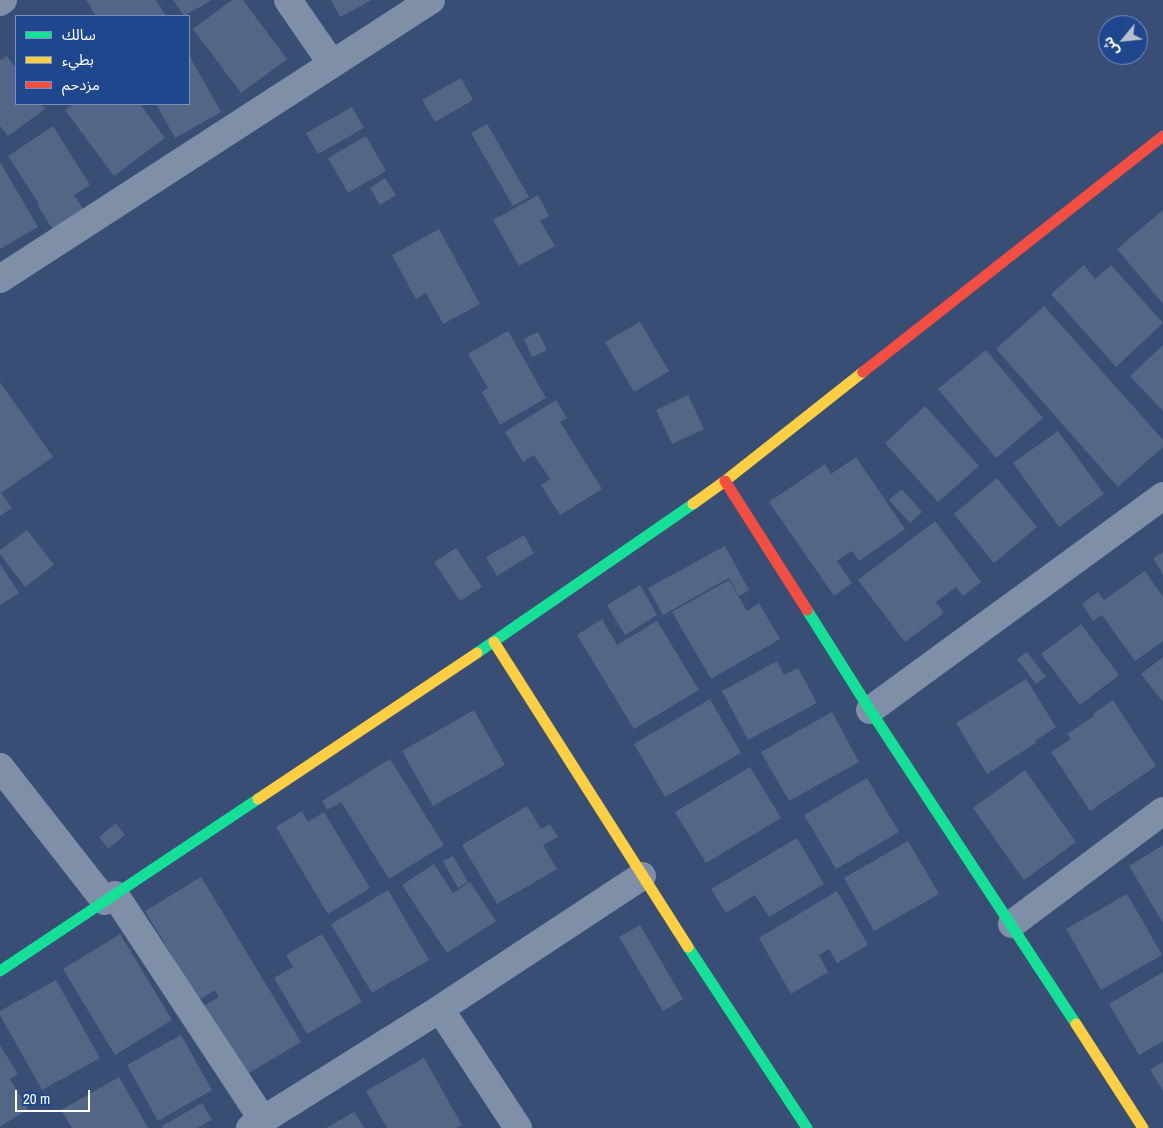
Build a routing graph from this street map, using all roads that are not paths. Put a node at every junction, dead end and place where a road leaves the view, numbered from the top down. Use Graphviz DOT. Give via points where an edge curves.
graph roads {
  1 [pos="288,0"];
  2 [pos="431,0"];
  3 [pos="332,64"];
  4 [pos="1161,142"];
  5 [pos="0,279"];
  6 [pos="725,481"];
  7 [pos="1163,496"];
  8 [pos="494,642"];
  9 [pos="870,710"];
  10 [pos="0,767"];
  11 [pos="1163,811"];
  12 [pos="642,876"];
  13 [pos="110,898"];
  14 [pos="1012,924"];
  15 [pos="0,971"];
  16 [pos="440,1009"];
  17 [pos="257,1124"];
  18 [pos="518,1128"];
  19 [pos="807,1128"];
  20 [pos="1143,1128"];
  1 -- 3 [label="street"];
  2 -- 3 [label="street"];
  3 -- 5 [label="street"];
  4 -- 6 [label="street"];
  6 -- 8 [label="street"];
  6 -- 9 [label="street"];
  7 -- 9 [label="street"];
  8 -- 12 [label="street"];
  8 -- 13 [label="street"];
  9 -- 14 [label="street"];
  10 -- 13 [label="street"];
  11 -- 14 [label="street"];
  12 -- 16 [label="street"];
  12 -- 19 [label="street"];
  13 -- 15 [label="street"];
  13 -- 17 [label="street"];
  14 -- 20 [label="street"];
  16 -- 17 [label="street"];
  16 -- 18 [label="street"];
}
